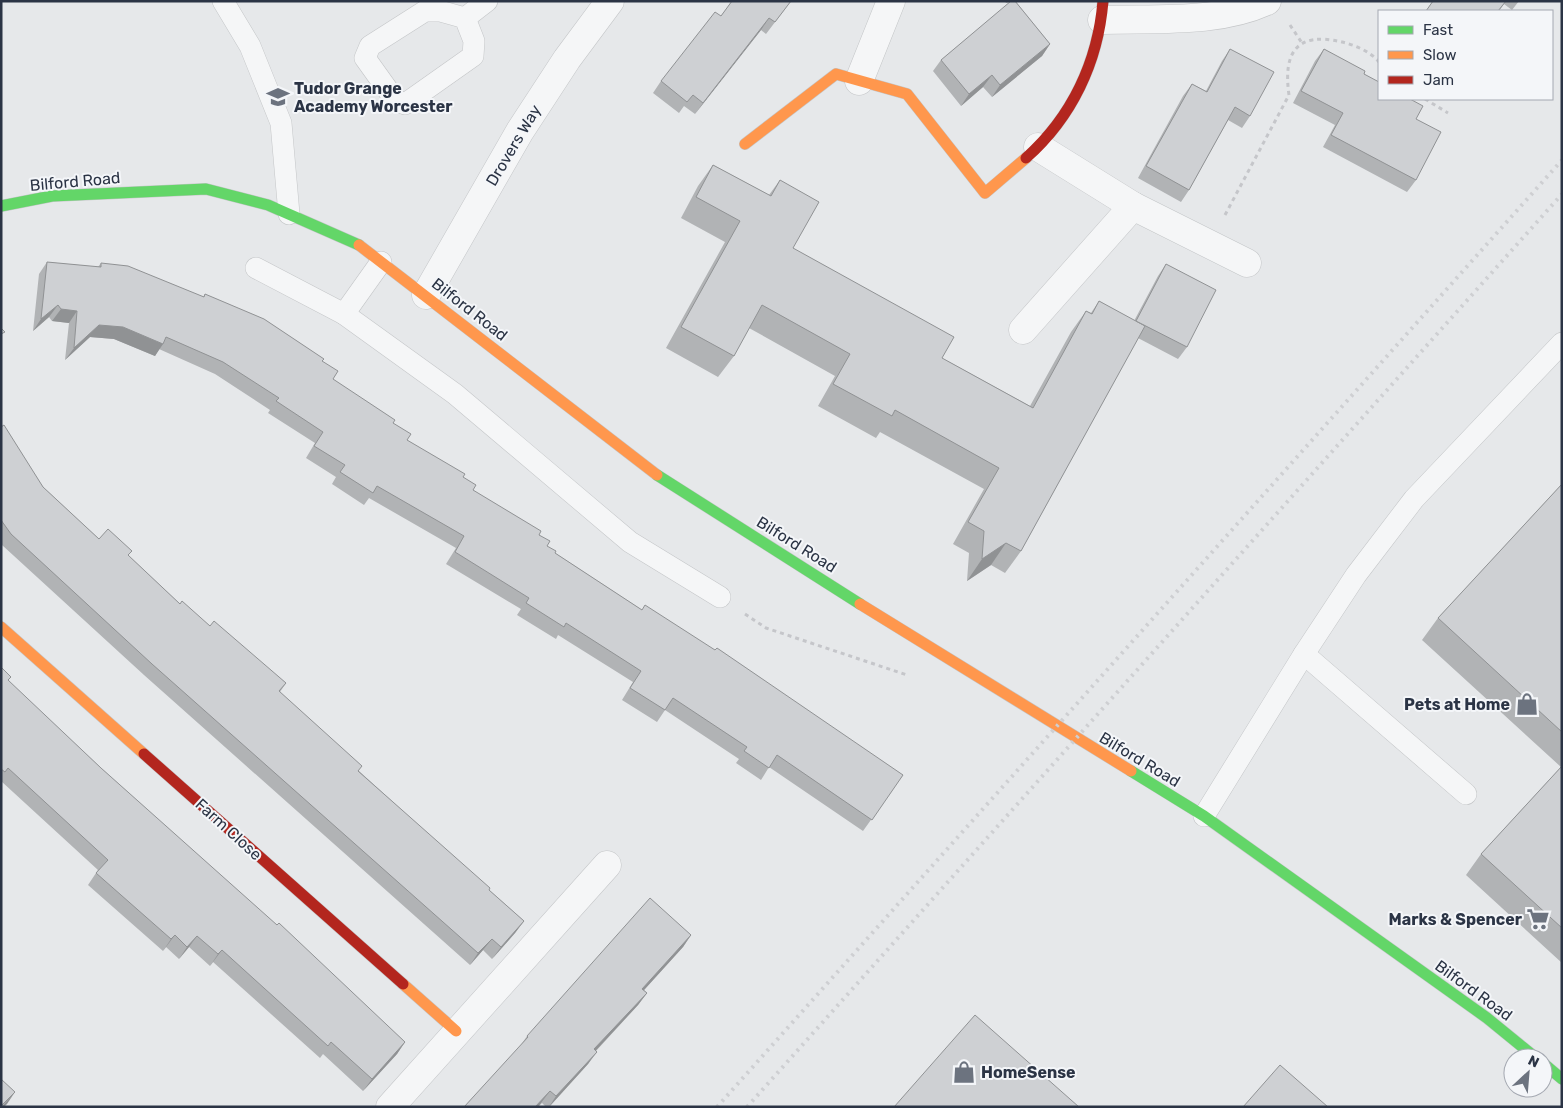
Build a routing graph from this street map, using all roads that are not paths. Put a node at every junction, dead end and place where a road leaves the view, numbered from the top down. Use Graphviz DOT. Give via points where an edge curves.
graph roads {
  1 [pos="223,1"];
  2 [pos="487,1"];
  3 [pos="610,1"];
  4 [pos="891,1"];
  5 [pos="1266,1"];
  6 [pos="1102,11"];
  7 [pos="465,18"];
  8 [pos="859,81"];
  9 [pos="745,144"];
  10 [pos="1038,147"];
  11 [pos="1,206"];
  12 [pos="1133,206"];
  13 [pos="289,214"];
  14 [pos="381,262"];
  15 [pos="1247,263"];
  16 [pos="256,268"];
  17 [pos="426,295"];
  18 [pos="344,314"];
  19 [pos="1023,330"];
  20 [pos="1562,343"];
  21 [pos="720,598"];
  22 [pos="1,627"];
  23 [pos="1304,654"];
  24 [pos="1466,794"];
  25 [pos="1204,816"];
  26 [pos="606,865"];
  27 [pos="456,1031"];
  28 [pos="1524,1048"];
  29 [pos="390,1107"];
  1 -- 13 [label="lane" via="250,46 281,123"];
  2 -- 7 [label="lane"];
  3 -- 17 [label="street, Drovers Way" via="520,131"];
  4 -- 8 [label="street"];
  5 -- 6 [label="street" via="1245,11 1220,16"];
  6 -- 10 [label="street" via="1095,49 1084,81 1068,109"];
  7 -- 7 [label="lane" via="474,41 473,56 405,104 395,100 366,58 370,46 425,11 440,11"];
  8 -- 9 [label="street" via="836,74"];
  8 -- 10 [label="street" via="907,94 985,193"];
  10 -- 12 [label="street"];
  11 -- 13 [label="street, Bilford Road" via="52,196 206,189 268,205"];
  12 -- 15 [label="street"];
  12 -- 19 [label="street"];
  13 -- 14 [label="street, Bilford Road" via="358,244"];
  14 -- 17 [label="street, Bilford Road"];
  14 -- 18 [label="lane"];
  16 -- 18 [label="lane"];
  17 -- 25 [label="street, Bilford Road" via="652,472"];
  18 -- 21 [label="lane" via="455,394 630,542"];
  20 -- 23 [label="lane" via="1414,499 1356,575"];
  22 -- 27 [label="street, Farm Close"];
  23 -- 24 [label="lane"];
  23 -- 25 [label="lane"];
  25 -- 28 [label="street, Bilford Road" via="1487,1018"];
  26 -- 27 [label="street"];
  27 -- 29 [label="street"];
}
